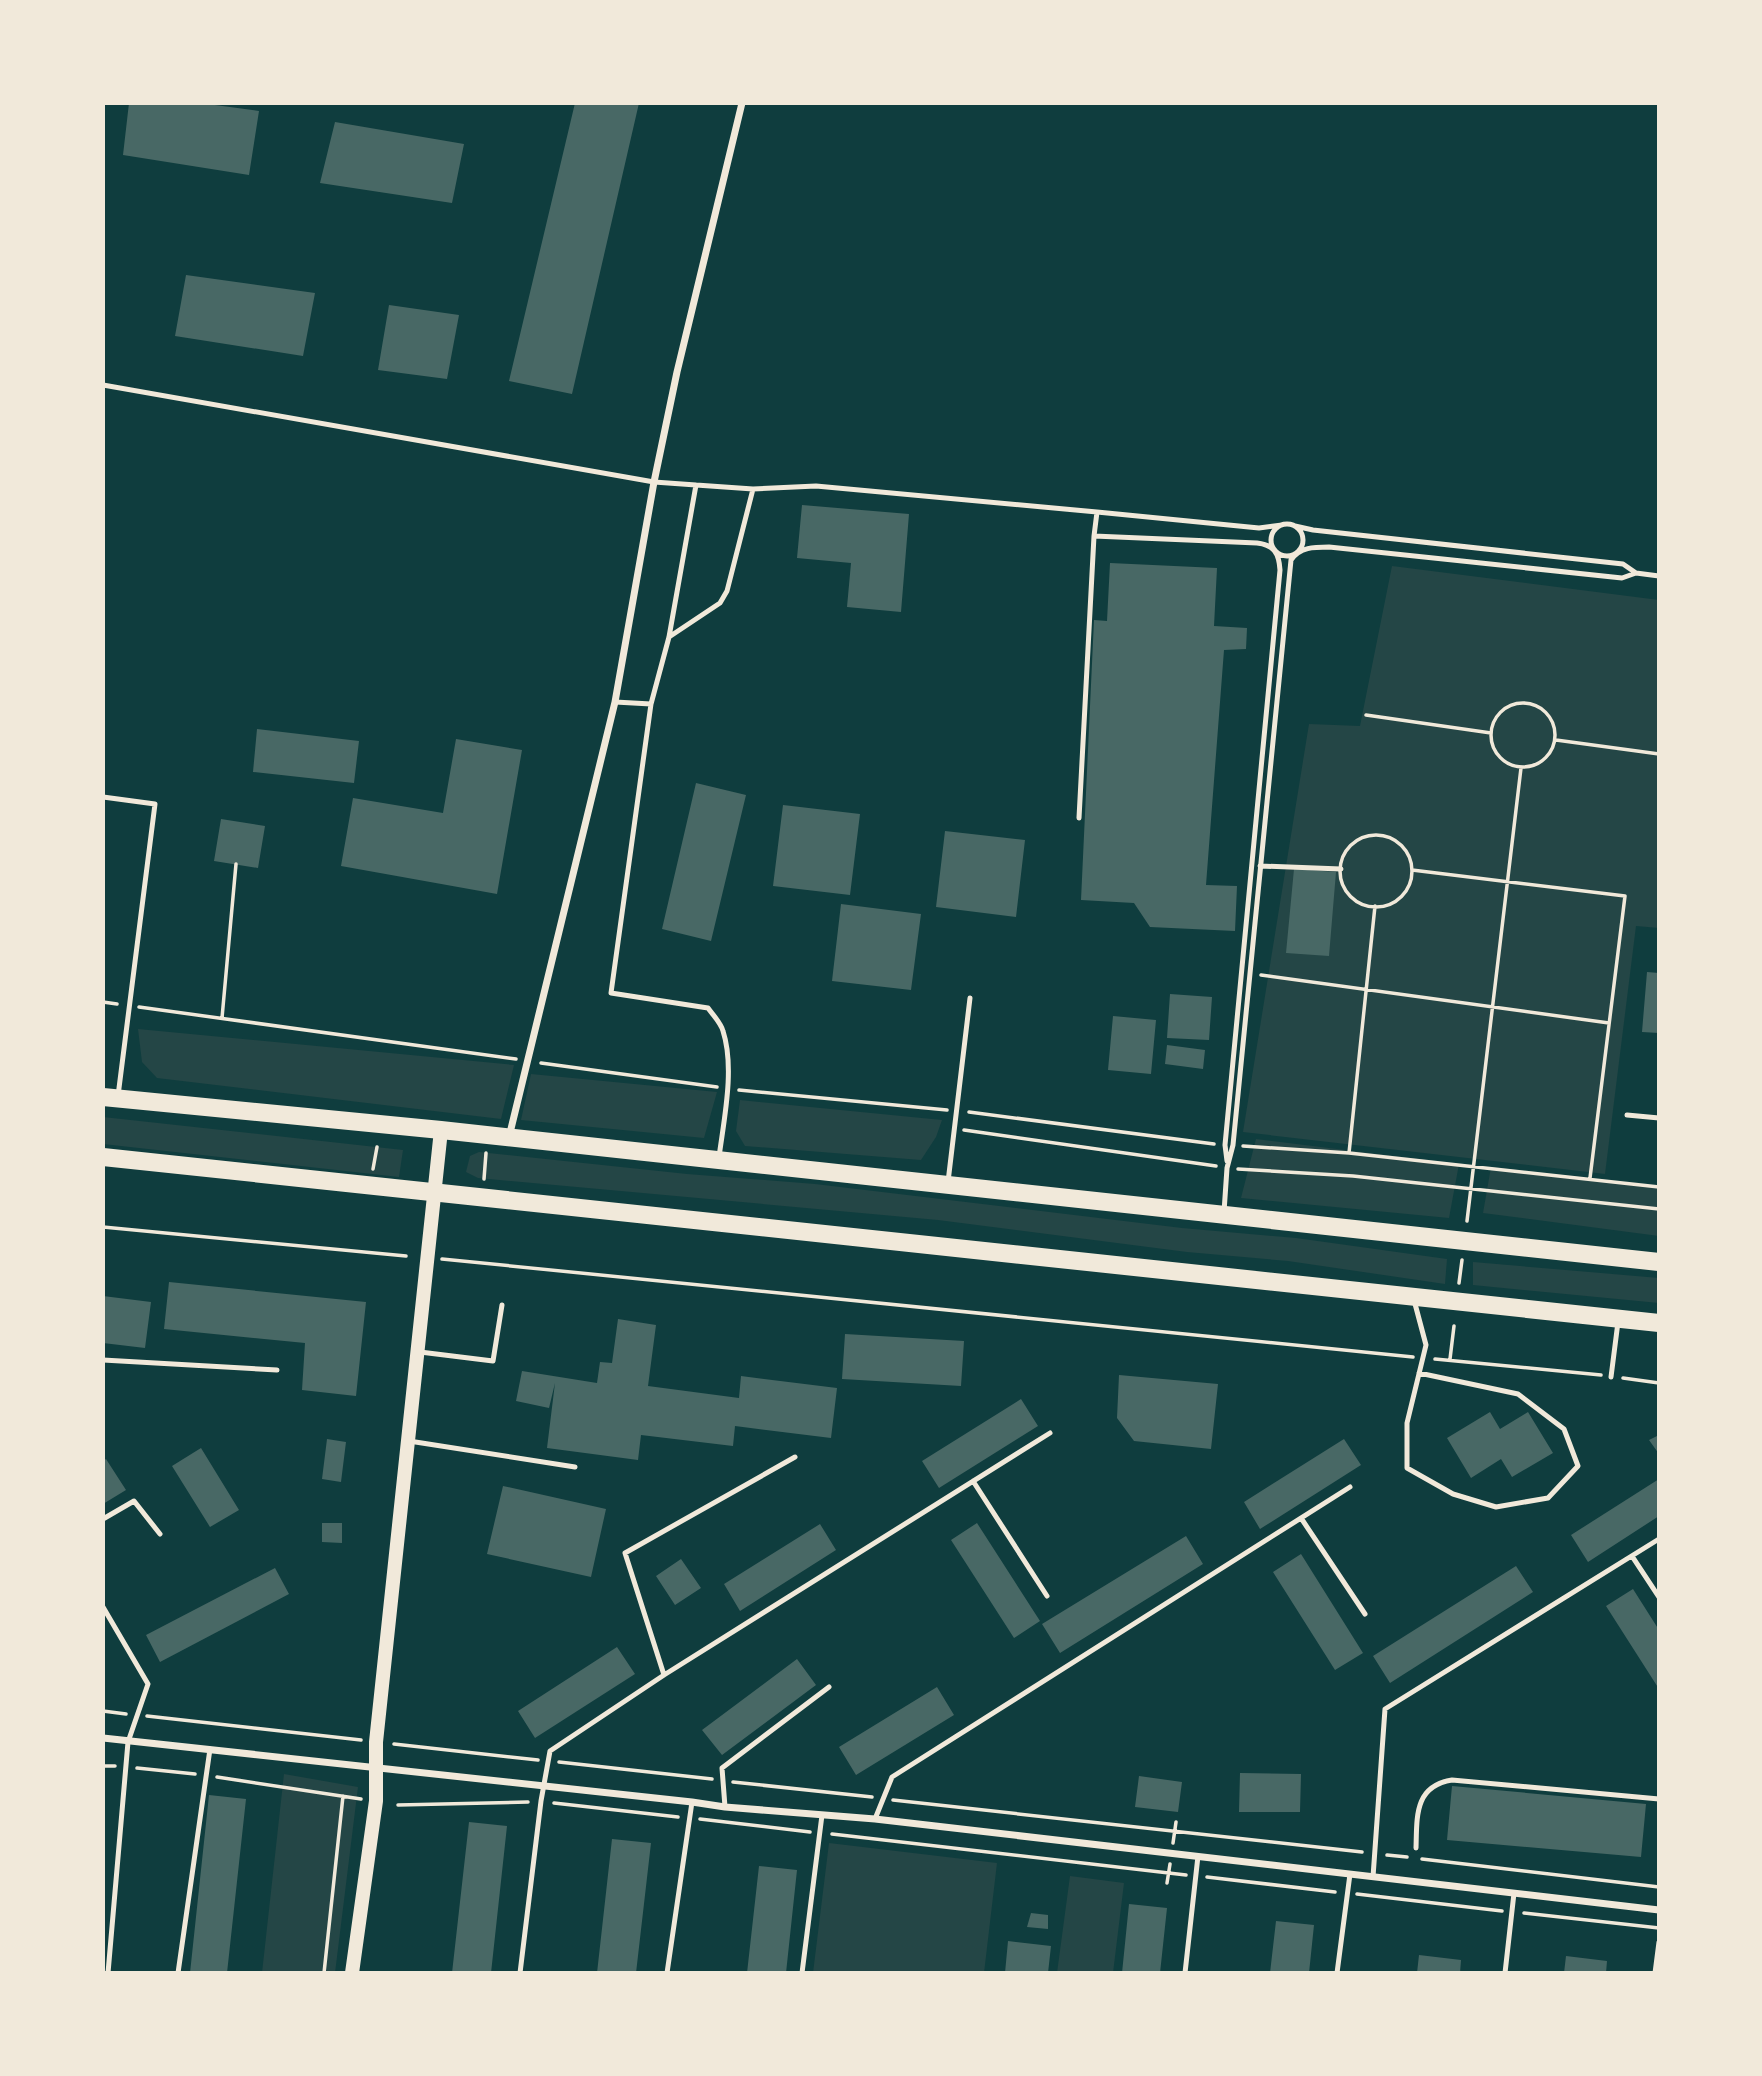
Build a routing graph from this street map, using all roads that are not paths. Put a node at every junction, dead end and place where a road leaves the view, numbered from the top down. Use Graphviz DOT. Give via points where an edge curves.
graph roads {
  1 [pos="741,103"];
  2 [pos="103,385"];
  3 [pos="654,482"];
  4 [pos="696,485"];
  5 [pos="754,489"];
  6 [pos="1097,512"];
  7 [pos="1282,525"];
  8 [pos="1296,526"];
  9 [pos="1094,536"];
  10 [pos="1274,549"];
  11 [pos="1296,552"];
  12 [pos="1636,573"];
  13 [pos="1659,576"];
  14 [pos="669,638"];
  15 [pos="615,702"];
  16 [pos="651,704"];
  17 [pos="103,797"];
  18 [pos="1079,818"];
  19 [pos="1260,866"];
  20 [pos="1341,869"];
  21 [pos="970,998"];
  22 [pos="111,1098"];
  23 [pos="1627,1115"];
  24 [pos="1659,1118"];
  25 [pos="441,1130"];
  26 [pos="509,1138"];
  27 [pos="103,1157"];
  28 [pos="718,1160"];
  29 [pos="1227,1168"];
  30 [pos="947,1185"];
  31 [pos="433,1192"];
  32 [pos="1223,1215"];
  33 [pos="1659,1262"];
  34 [pos="1413,1297"];
  35 [pos="502,1305"];
  36 [pos="1618,1319"];
  37 [pos="1659,1323"];
  38 [pos="417,1352"];
  39 [pos="103,1360"];
  40 [pos="277,1370"];
  41 [pos="1419,1373"];
  42 [pos="1611,1377"];
  43 [pos="1050,1433"];
  44 [pos="408,1440"];
  45 [pos="795,1457"];
  46 [pos="575,1467"];
  47 [pos="973,1481"];
  48 [pos="1350,1487"];
  49 [pos="1301,1518"];
  50 [pos="103,1519"];
  51 [pos="160,1534"];
  52 [pos="1659,1539"];
  53 [pos="1632,1556"];
  54 [pos="1047,1596"];
  55 [pos="1659,1597"];
  56 [pos="103,1607"];
  57 [pos="1365,1614"];
  58 [pos="664,1675"];
  59 [pos="829,1687"];
  60 [pos="103,1738"];
  61 [pos="128,1742"];
  62 [pos="210,1749"];
  63 [pos="377,1769"];
  64 [pos="543,1787"];
  65 [pos="1659,1799"];
  66 [pos="692,1802"];
  67 [pos="725,1807"];
  68 [pos="822,1815"];
  69 [pos="875,1819"];
  70 [pos="1416,1848"];
  71 [pos="1198,1856"];
  72 [pos="1350,1874"];
  73 [pos="1373,1877"];
  74 [pos="1514,1893"];
  75 [pos="1659,1910"];
  76 [pos="1659,1942"];
  77 [pos="108,1973"];
  78 [pos="178,1973"];
  79 [pos="352,1973"];
  80 [pos="520,1973"];
  81 [pos="667,1973"];
  82 [pos="802,1973"];
  83 [pos="1185,1973"];
  84 [pos="1337,1973"];
  85 [pos="1505,1973"];
  86 [pos="1655,1973"];
  1 -- 3 [label="street"];
  2 -- 3 [label="lane"];
  3 -- 4 [label="lane"];
  3 -- 15 [label="street"];
  4 -- 5 [label="lane"];
  4 -- 14 [label="lane"];
  5 -- 6 [label="lane" via="816,486"];
  5 -- 14 [label="lane" via="727,591 720,603"];
  6 -- 7 [label="lane" via="1259,528"];
  6 -- 9 [label="lane"];
  7 -- 8 [label="lane"];
  7 -- 10 [label="lane" via="1272,535"];
  8 -- 11 [label="lane" via="1303,539"];
  8 -- 12 [label="lane" via="1623,564"];
  9 -- 10 [label="lane" via="1257,542"];
  9 -- 18 [label="lane"];
  10 -- 11 [label="lane" via="1282,555"];
  10 -- 29 [label="lane" via="1280,570 1225,1145"];
  11 -- 12 [label="lane" via="1329,547 1622,578"];
  11 -- 19 [label="lane" via="1289,571"];
  12 -- 13 [label="lane"];
  14 -- 16 [label="lane"];
  15 -- 16 [label="lane"];
  15 -- 26 [label="street"];
  16 -- 28 [label="lane" via="611,993 708,1008 723,1028 727,1088"];
  17 -- 22 [label="lane" via="155,804 130,1005"];
  19 -- 20 [label="lane"];
  19 -- 29 [label="lane"];
  21 -- 30 [label="lane"];
  22 -- 25 [label="main road"];
  23 -- 24 [label="lane"];
  25 -- 26 [label="main road"];
  25 -- 31 [label="main road"];
  26 -- 28 [label="main road"];
  27 -- 31 [label="main road"];
  28 -- 30 [label="main road"];
  29 -- 32 [label="lane"];
  30 -- 32 [label="main road"];
  31 -- 34 [label="main road"];
  31 -- 38 [label="main road"];
  32 -- 33 [label="main road"];
  34 -- 36 [label="main road"];
  34 -- 41 [label="lane" via="1426,1345"];
  35 -- 38 [label="lane" via="493,1361"];
  36 -- 37 [label="main road"];
  36 -- 42 [label="lane"];
  38 -- 44 [label="main road"];
  39 -- 40 [label="lane"];
  41 -- 41 [label="lane" via="1406,1423 1407,1468 1453,1494 1496,1507 1548,1498 1578,1465 1564,1429 1518,1394"];
  43 -- 47 [label="lane"];
  44 -- 46 [label="lane"];
  44 -- 63 [label="main road" via="376,1742"];
  45 -- 58 [label="lane" via="625,1553"];
  47 -- 54 [label="lane"];
  47 -- 58 [label="lane"];
  48 -- 49 [label="lane"];
  49 -- 57 [label="lane"];
  49 -- 69 [label="lane" via="892,1777"];
  50 -- 51 [label="lane" via="134,1501"];
  52 -- 53 [label="lane"];
  53 -- 55 [label="lane"];
  53 -- 73 [label="lane" via="1385,1709"];
  56 -- 61 [label="lane" via="148,1684"];
  58 -- 64 [label="lane" via="550,1751"];
  59 -- 67 [label="lane" via="722,1768"];
  60 -- 61 [label="street"];
  61 -- 62 [label="street"];
  61 -- 77 [label="lane"];
  62 -- 63 [label="street"];
  62 -- 78 [label="lane"];
  63 -- 64 [label="street"];
  63 -- 79 [label="main road"];
  64 -- 66 [label="street"];
  64 -- 80 [label="lane"];
  65 -- 70 [label="lane" via="1441,1782 1427,1789 1423,1798"];
  66 -- 67 [label="street"];
  66 -- 81 [label="lane"];
  67 -- 68 [label="street"];
  68 -- 69 [label="street"];
  68 -- 82 [label="lane"];
  69 -- 71 [label="street"];
  71 -- 72 [label="street"];
  71 -- 83 [label="lane"];
  72 -- 73 [label="street"];
  72 -- 84 [label="lane"];
  73 -- 74 [label="street"];
  74 -- 75 [label="street"];
  74 -- 85 [label="lane"];
  76 -- 86 [label="lane"];
}
